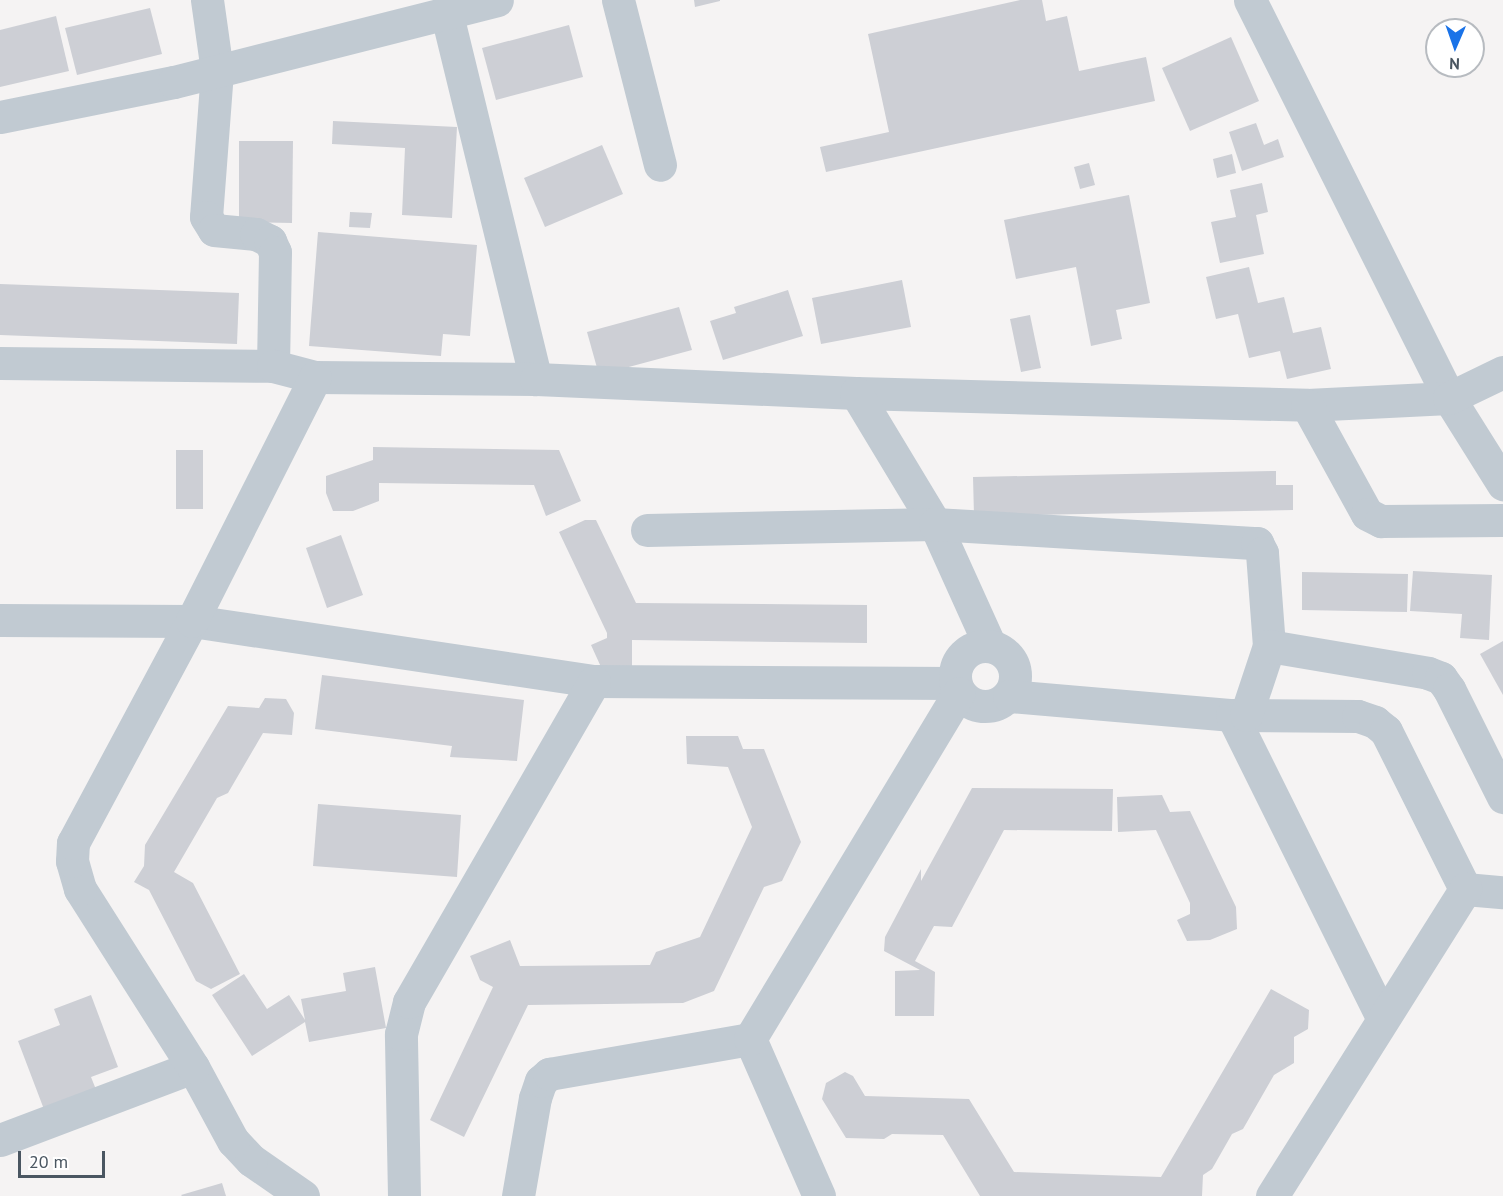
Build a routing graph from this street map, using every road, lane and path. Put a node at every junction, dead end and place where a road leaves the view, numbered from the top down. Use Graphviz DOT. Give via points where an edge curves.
graph roads {
  1 [pos="207,0"];
  2 [pos="497,0"];
  3 [pos="618,0"];
  4 [pos="1250,0"];
  5 [pos="447,15"];
  6 [pos="217,71"];
  7 [pos="0,117"];
  8 [pos="660,165"];
  9 [pos="0,363"];
  10 [pos="273,366"];
  11 [pos="1503,372"];
  12 [pos="315,377"];
  13 [pos="536,379"];
  14 [pos="856,393"];
  15 [pos="1449,398"];
  16 [pos="1307,405"];
  17 [pos="1503,484"];
  18 [pos="1503,520"];
  19 [pos="935,524"];
  20 [pos="647,530"];
  21 [pos="0,621"];
  22 [pos="192,621"];
  23 [pos="990,646"];
  24 [pos="1269,646"];
  25 [pos="594,681"];
  26 [pos="957,688"];
  27 [pos="1009,696"];
  28 [pos="1239,715"];
  29 [pos="1503,797"];
  30 [pos="1465,889"];
  31 [pos="1503,892"];
  32 [pos="1382,1017"];
  33 [pos="750,1039"];
  34 [pos="193,1067"];
  35 [pos="0,1140"];
  36 [pos="303,1196"];
  37 [pos="404,1196"];
  38 [pos="518,1196"];
  39 [pos="819,1196"];
  40 [pos="1272,1196"];
  1 -- 6 [label="street"];
  2 -- 5 [label="street"];
  3 -- 8 [label="street"];
  4 -- 15 [label="street"];
  5 -- 6 [label="street"];
  5 -- 13 [label="street"];
  6 -- 7 [label="street"];
  6 -- 10 [label="street" via="206,217 214,230 256,234 270,241 275,252"];
  9 -- 10 [label="street"];
  10 -- 12 [label="street"];
  11 -- 15 [label="street"];
  12 -- 13 [label="street"];
  12 -- 22 [label="street"];
  13 -- 14 [label="street"];
  14 -- 16 [label="street"];
  14 -- 19 [label="street"];
  15 -- 16 [label="street"];
  15 -- 17 [label="street"];
  16 -- 18 [label="street" via="1367,514 1388,522"];
  19 -- 20 [label="street"];
  19 -- 23 [label="street"];
  19 -- 24 [label="street" via="1257,543 1262,553"];
  21 -- 22 [label="street"];
  22 -- 25 [label="street"];
  22 -- 34 [label="street" via="73,843 72,861 80,889"];
  23 -- 26 [label="street" via="975,647 963,655 955,668"];
  23 -- 27 [label="street" via="1011,660 1015,678"];
  24 -- 28 [label="street"];
  24 -- 29 [label="street" via="1441,678"];
  25 -- 26 [label="street"];
  25 -- 37 [label="street" via="409,1002 401,1034"];
  26 -- 27 [label="street" via="970,703 983,707"];
  26 -- 33 [label="street"];
  27 -- 28 [label="street"];
  28 -- 30 [label="street" via="1358,716 1375,722 1386,731"];
  28 -- 32 [label="street"];
  30 -- 31 [label="street"];
  30 -- 32 [label="street"];
  32 -- 40 [label="street"];
  33 -- 38 [label="street" via="549,1074 541,1081 535,1098"];
  33 -- 39 [label="street"];
  34 -- 35 [label="street"];
  34 -- 36 [label="street" via="233,1141 251,1160"];
}
